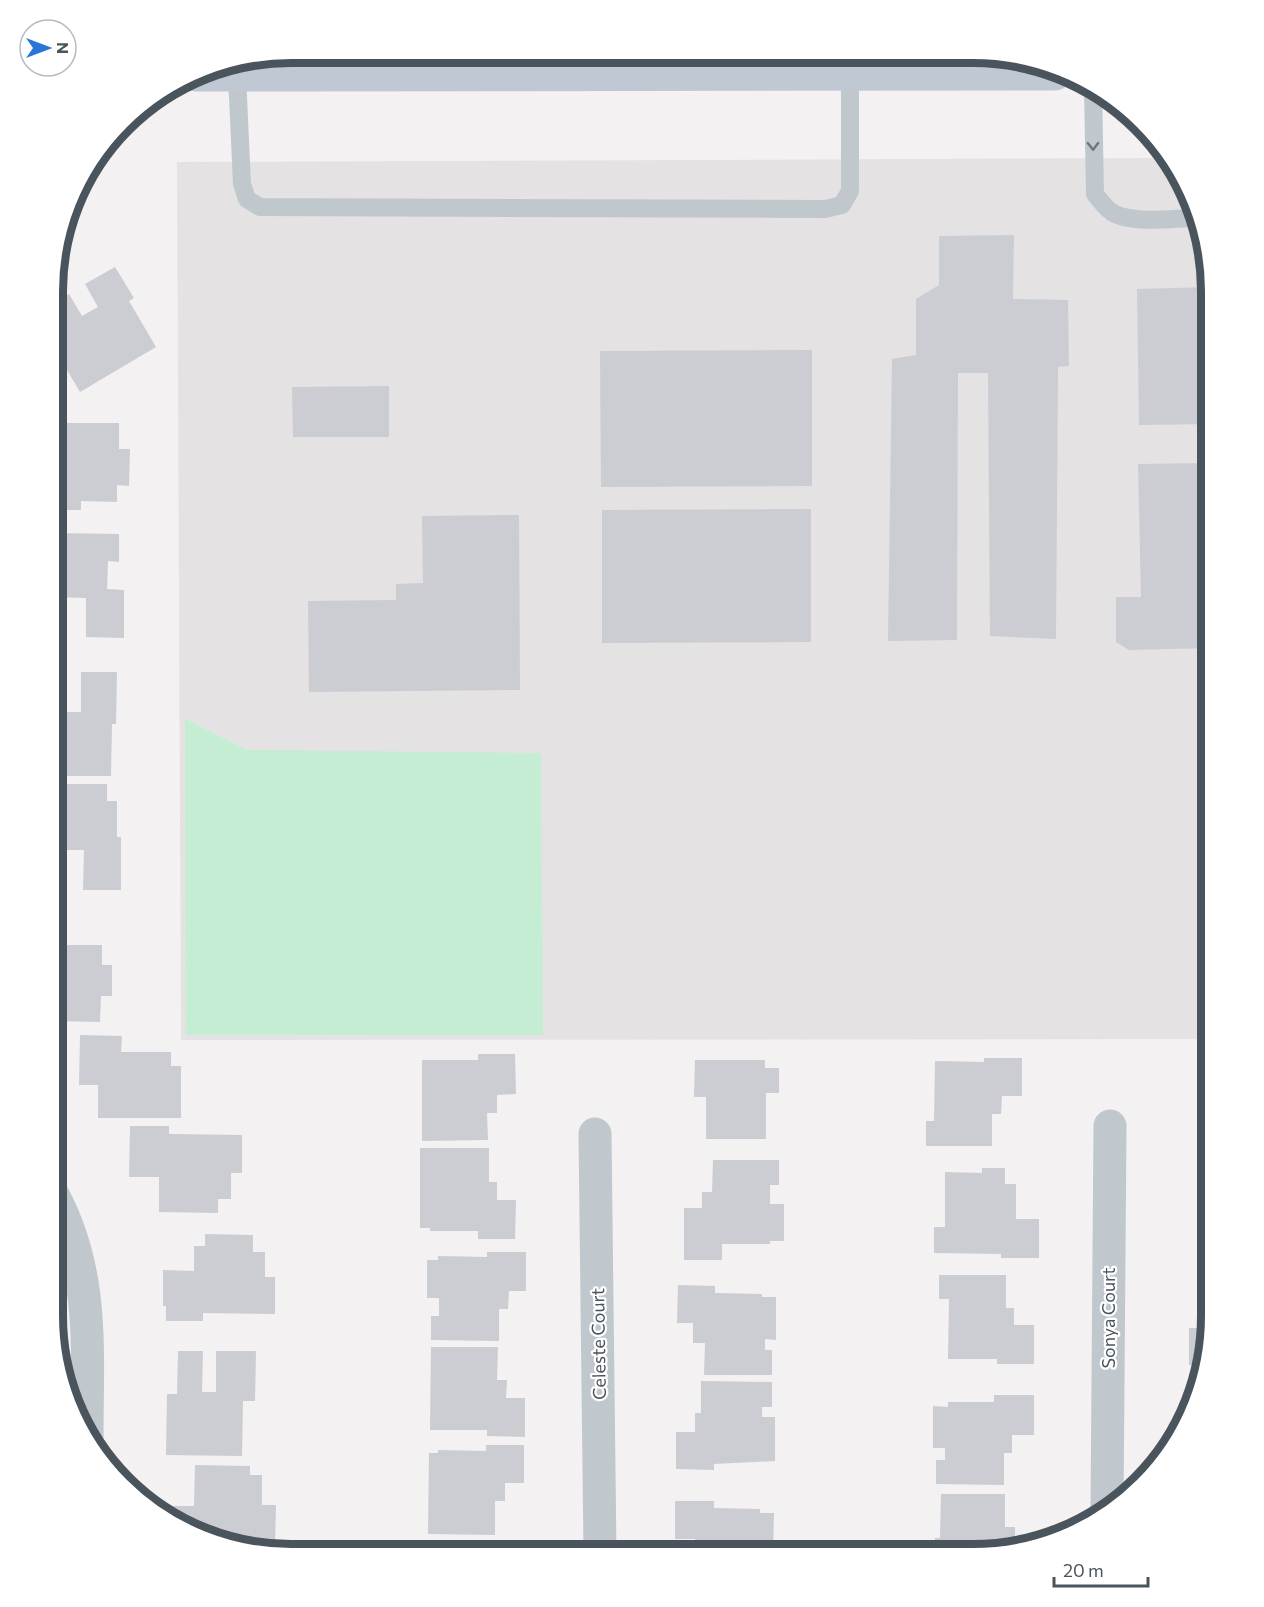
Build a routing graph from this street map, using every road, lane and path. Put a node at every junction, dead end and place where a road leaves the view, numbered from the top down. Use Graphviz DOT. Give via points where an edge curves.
graph roads {
  1 [pos="885,64"];
  2 [pos="1040,73"];
  3 [pos="850,74"];
  4 [pos="217,75"];
  5 [pos="237,75"];
  6 [pos="1092,96"];
  7 [pos="1189,218"];
  8 [pos="1110,1126"];
  9 [pos="595,1134"];
  10 [pos="63,1214"];
  11 [pos="87,1419"];
  12 [pos="1107,1501"];
  13 [pos="600,1544"];
  1 -- 2 [label="main road"];
  1 -- 3 [label="main road"];
  3 -- 5 [label="main road"];
  3 -- 5 [label="lane" via="850,190 842,205 825,209 260,207 248,199 242,184"];
  4 -- 5 [label="main road"];
  6 -- 7 [label="lane, one-way" via="1095,194 1104,206 1115,214 1136,218"];
  8 -- 12 [label="street, Sonya Court"];
  9 -- 13 [label="street, Celeste Court"];
  10 -- 11 [label="street" via="81,1265 88,1316"];
}
